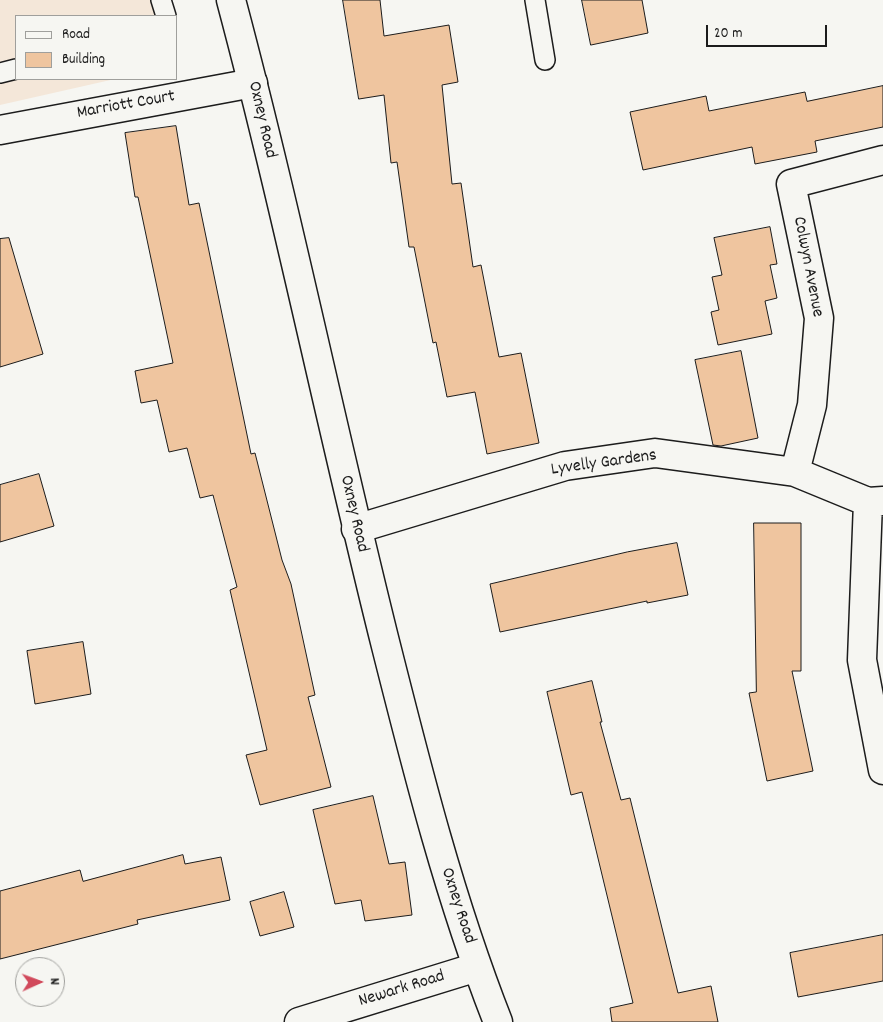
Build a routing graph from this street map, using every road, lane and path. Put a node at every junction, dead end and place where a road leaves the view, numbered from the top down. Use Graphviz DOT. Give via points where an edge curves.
graph roads {
  1 [pos="161,0"];
  2 [pos="231,0"];
  3 [pos="534,0"];
  4 [pos="166,15"];
  5 [pos="545,60"];
  6 [pos="15,69"];
  7 [pos="0,73"];
  8 [pos="253,83"];
  9 [pos="0,130"];
  10 [pos="883,160"];
  11 [pos="795,472"];
  12 [pos="876,501"];
  13 [pos="356,529"];
  14 [pos="883,770"];
  15 [pos="477,968"];
  16 [pos="299,1022"];
  17 [pos="498,1022"];
  1 -- 4 [label="lane"];
  2 -- 8 [label="street, Oxney Road"];
  3 -- 5 [label="lane"];
  6 -- 7 [label="lane"];
  8 -- 9 [label="street, Marriott Court"];
  8 -- 13 [label="street, Oxney Road"];
  10 -- 11 [label="street, Colwyn Avenue" via="791,184 819,318 812,405"];
  11 -- 12 [label="street, Lyvelly Gardens"];
  11 -- 13 [label="street, Lyvelly Gardens" via="655,453 565,466"];
  12 -- 14 [label="street" via="862,660"];
  13 -- 15 [label="street, Oxney Road" via="439,850"];
  15 -- 16 [label="street, Newark Road"];
  15 -- 17 [label="street, Oxney Road"];
}
